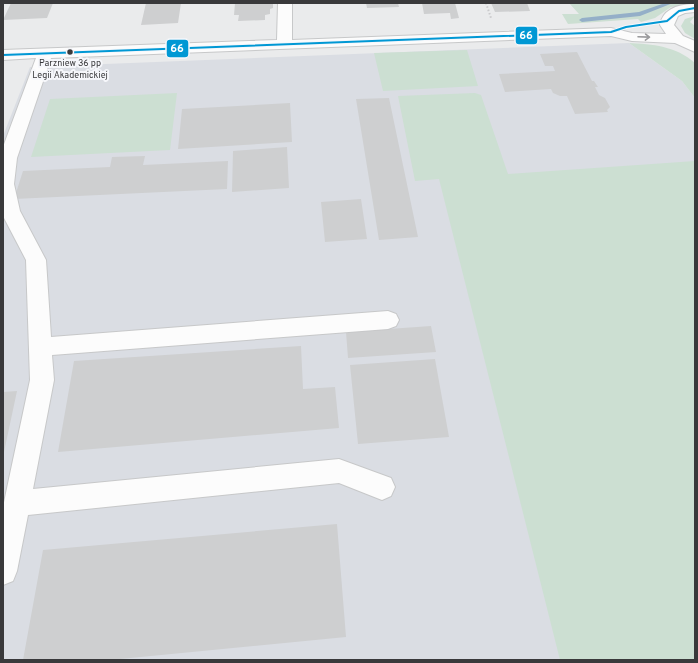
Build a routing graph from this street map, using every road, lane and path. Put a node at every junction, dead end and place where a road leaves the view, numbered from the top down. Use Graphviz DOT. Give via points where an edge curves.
graph roads {
  1 [pos="285,3"];
  2 [pos="695,8"];
  3 [pos="667,21"];
  4 [pos="611,32"];
  5 [pos="678,39"];
  6 [pos="284,45"];
  7 [pos="695,47"];
  8 [pos="45,54"];
  9 [pos="3,55"];
  10 [pos="388,320"];
  11 [pos="40,347"];
  12 [pos="382,486"];
  13 [pos="17,502"];
  14 [pos="3,571"];
  1 -- 6 [label="street"];
  2 -- 3 [label="street" via="673,13"];
  3 -- 4 [label="street" via="626,27"];
  3 -- 5 [label="street" via="669,30"];
  4 -- 5 [label="street, one-way" via="632,37"];
  4 -- 6 [label="street"];
  5 -- 7 [label="street"];
  6 -- 8 [label="street"];
  8 -- 9 [label="street"];
  8 -- 11 [label="street" via="8,158 4,184 10,211 36,260"];
  10 -- 11 [label="street"];
  11 -- 13 [label="street" via="42,380"];
  12 -- 13 [label="street" via="339,471"];
  13 -- 14 [label="street"];
}
